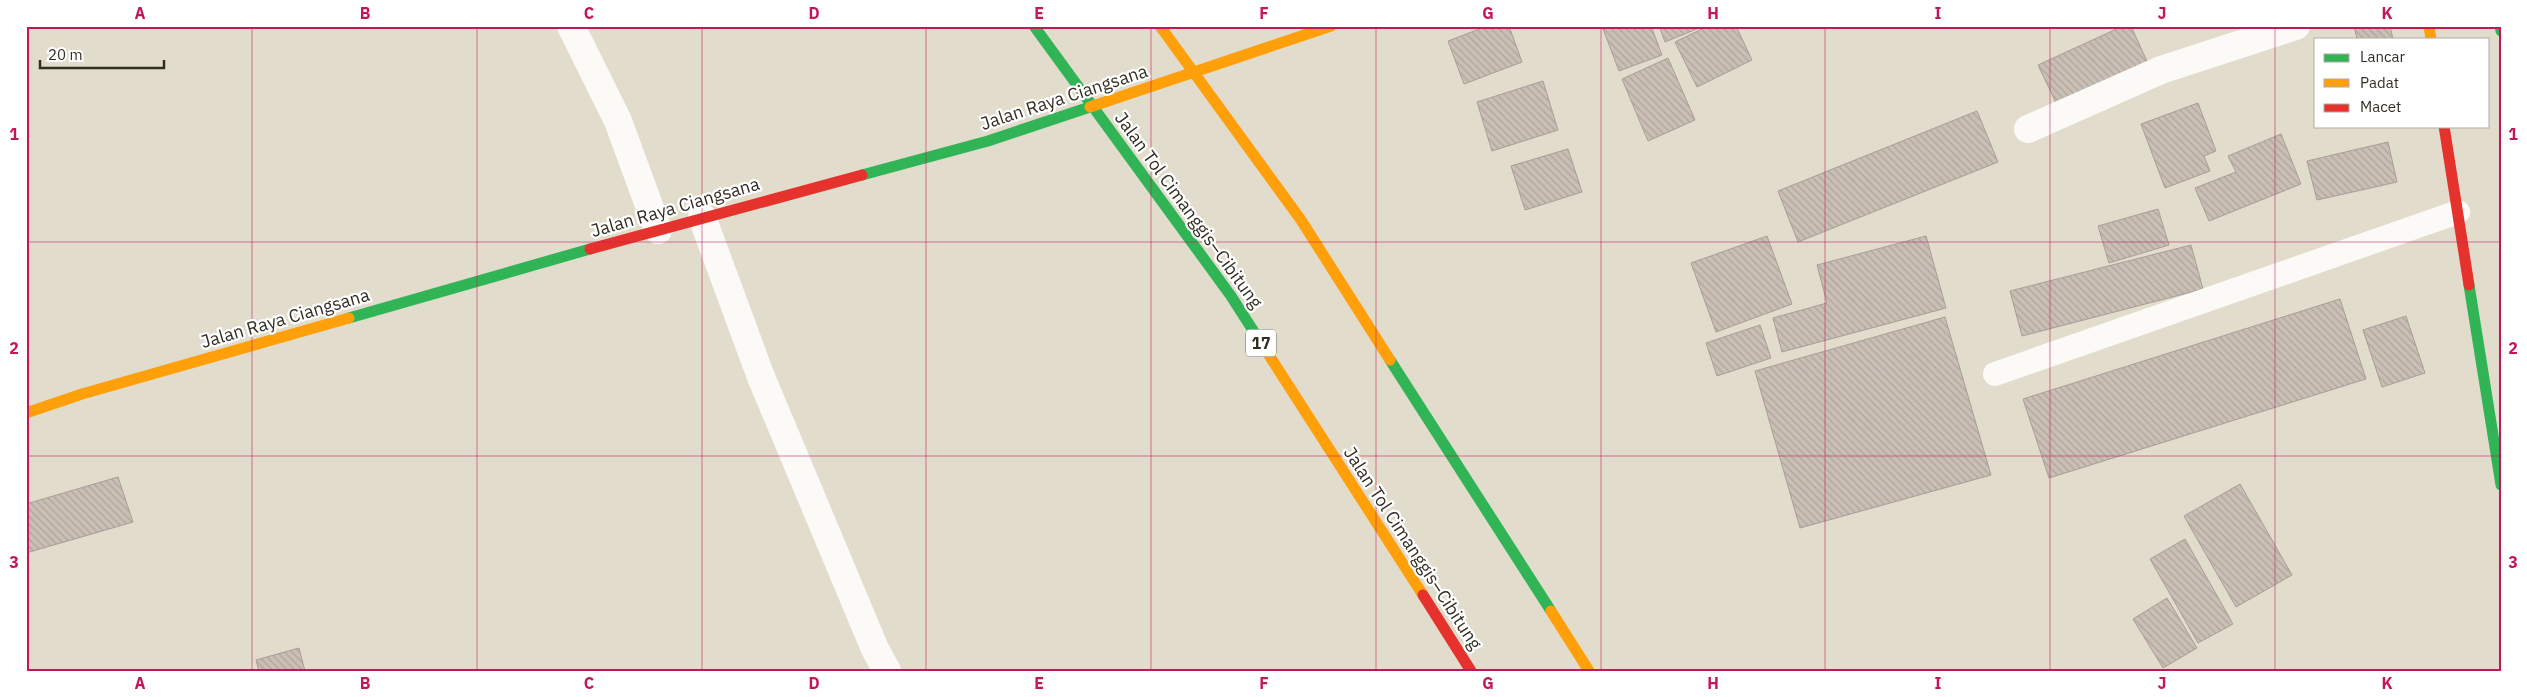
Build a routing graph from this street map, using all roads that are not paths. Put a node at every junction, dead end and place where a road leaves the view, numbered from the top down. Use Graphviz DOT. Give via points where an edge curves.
graph roads {
  1 [pos="571,26"];
  2 [pos="1034,26"];
  3 [pos="1160,26"];
  4 [pos="1330,26"];
  5 [pos="2296,26"];
  6 [pos="2500,26"];
  7 [pos="2501,31"];
  8 [pos="2444,128"];
  9 [pos="2028,129"];
  10 [pos="2458,212"];
  11 [pos="702,217"];
  12 [pos="658,230"];
  13 [pos="1995,374"];
  14 [pos="26,413"];
  15 [pos="2501,485"];
  16 [pos="887,671"];
  17 [pos="1471,671"];
  18 [pos="1589,671"];
  1 -- 12 [label="street" via="618,121"];
  2 -- 17 [label="main road, Jalan Tol Cimanggis–Cibitung / 17" via="1232,296"];
  3 -- 18 [label="main road" via="1301,220"];
  4 -- 11 [label="main road, Jalan Raya Ciangsana" via="988,141"];
  5 -- 9 [label="street" via="2161,70"];
  6 -- 7 [label="main road"];
  8 -- 10 [label="main road"];
  10 -- 13 [label="lane"];
  10 -- 15 [label="main road"];
  11 -- 12 [label="main road, Jalan Raya Ciangsana"];
  11 -- 16 [label="street" via="761,377"];
  12 -- 14 [label="main road, Jalan Raya Ciangsana" via="82,394"];
}
